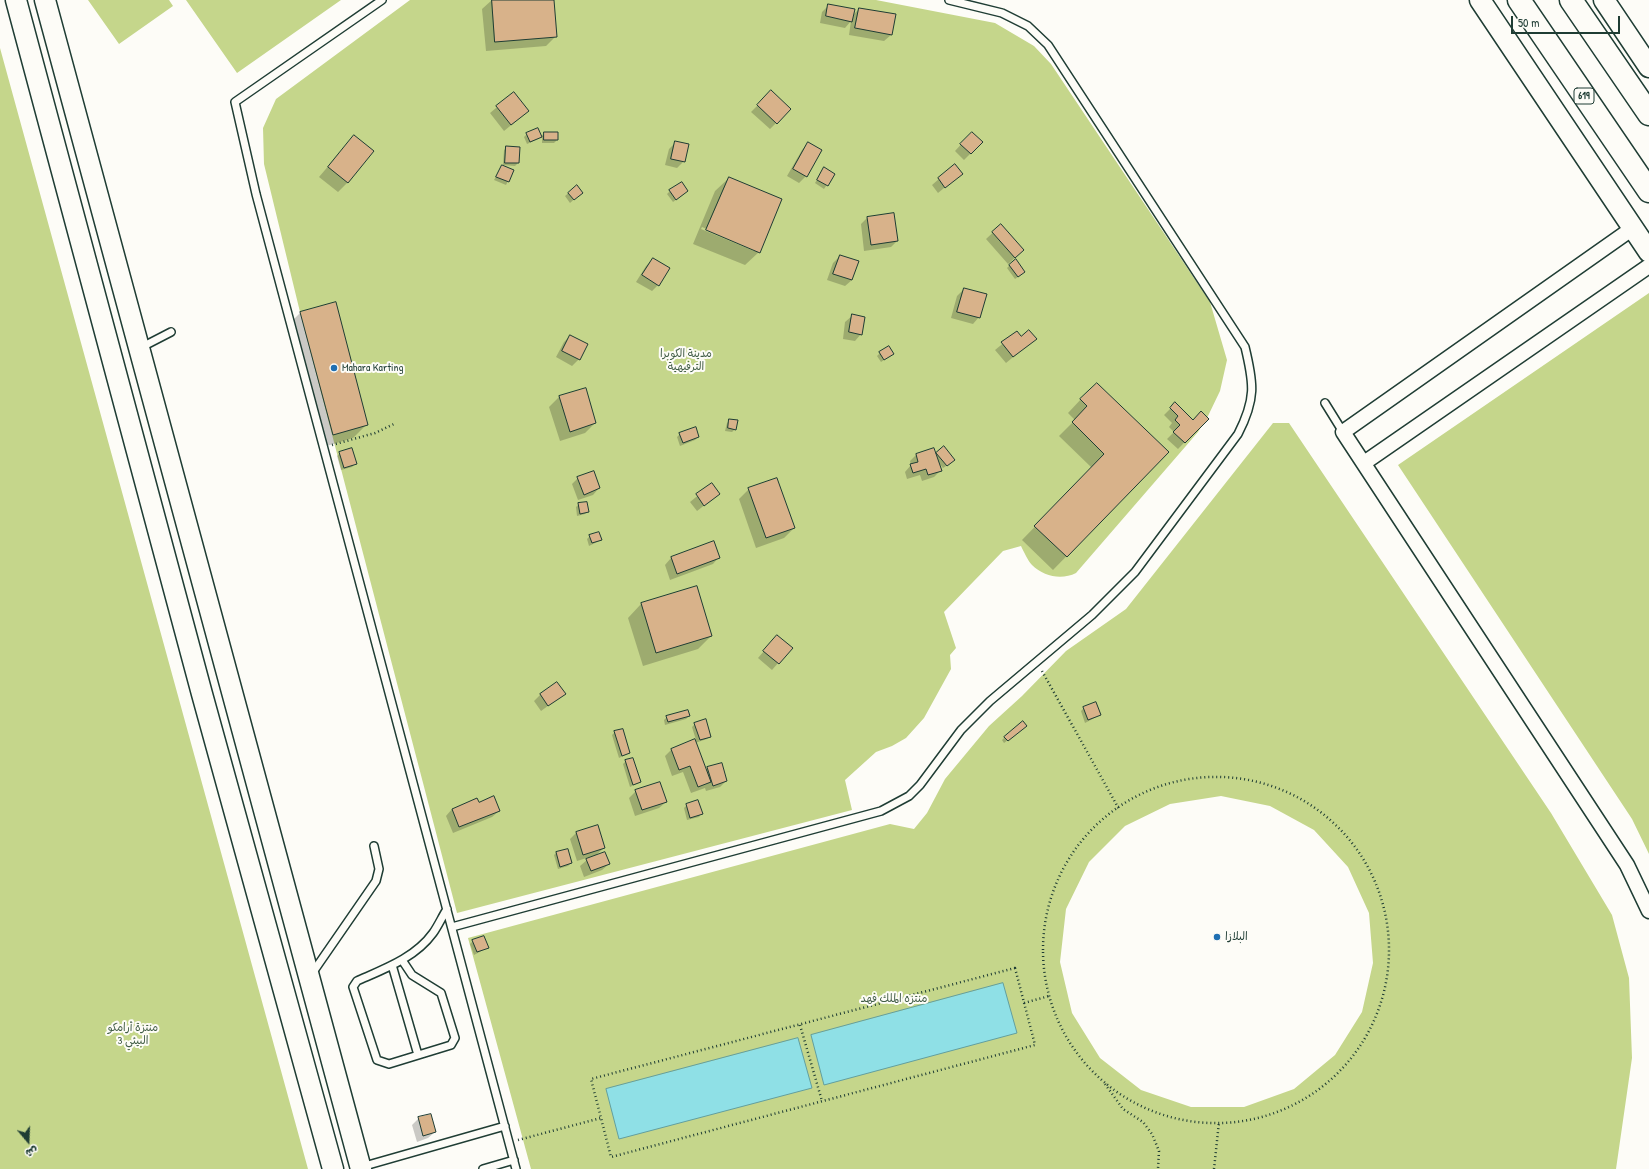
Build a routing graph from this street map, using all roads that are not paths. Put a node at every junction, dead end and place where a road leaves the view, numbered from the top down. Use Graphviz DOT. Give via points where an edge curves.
graph roads {
  1 [pos="16,0"];
  2 [pos="45,0"];
  3 [pos="382,0"];
  4 [pos="949,0"];
  5 [pos="1480,0"];
  6 [pos="1519,0"];
  7 [pos="1572,0"];
  8 [pos="1604,0"];
  9 [pos="58,49"];
  10 [pos="31,57"];
  11 [pos="1649,67"];
  12 [pos="1649,114"];
  13 [pos="1649,191"];
  14 [pos="1633,228"];
  15 [pos="1649,252"];
  16 [pos="1649,266"];
  17 [pos="171,332"];
  18 [pos="139,348"];
  19 [pos="111,356"];
  20 [pos="1325,403"];
  21 [pos="1343,432"];
  22 [pos="1364,463"];
  23 [pos="230,687"];
  24 [pos="202,694"];
  25 [pos="374,846"];
  26 [pos="447,909"];
  27 [pos="1649,911"];
  28 [pos="452,927"];
  29 [pos="402,960"];
  30 [pos="392,965"];
  31 [pos="309,978"];
  32 [pos="282,985"];
  33 [pos="418,1055"];
  34 [pos="343,1108"];
  35 [pos="318,1116"];
  36 [pos="505,1126"];
  37 [pos="514,1160"];
  38 [pos="361,1168"];
  39 [pos="333,1169"];
  40 [pos="483,1169"];
  41 [pos="516,1169"];
  1 -- 10 [label="street"];
  2 -- 9 [label="street"];
  3 -- 26 [label="lane" via="235,102 256,194"];
  4 -- 28 [label="lane" via="1002,13 1028,26 1048,45 1245,347 1253,392 1249,413 1234,440 1135,572 1092,615 990,701 961,730 909,796 881,811"];
  5 -- 14 [label="street"];
  6 -- 13 [label="highway, 619"];
  7 -- 12 [label="highway"];
  8 -- 11 [label="street"];
  9 -- 10 [label="street"];
  9 -- 18 [label="street"];
  10 -- 19 [label="street"];
  14 -- 15 [label="street"];
  14 -- 21 [label="street"];
  16 -- 22 [label="street"];
  17 -- 18 [label="lane"];
  18 -- 19 [label="street"];
  18 -- 23 [label="street"];
  19 -- 24 [label="street"];
  20 -- 21 [label="lane"];
  21 -- 22 [label="street"];
  22 -- 27 [label="street" via="1627,865"];
  23 -- 24 [label="street"];
  23 -- 31 [label="street"];
  24 -- 32 [label="street"];
  25 -- 31 [label="lane" via="379,869 376,881"];
  26 -- 28 [label="lane"];
  26 -- 29 [label="lane" via="423,945"];
  28 -- 36 [label="lane"];
  29 -- 30 [label="lane"];
  29 -- 33 [label="lane" via="412,975 441,993 455,1038 451,1045"];
  30 -- 33 [label="lane"];
  30 -- 33 [label="lane" via="357,981 354,987 355,996 377,1060 389,1064"];
  31 -- 32 [label="street"];
  31 -- 34 [label="street"];
  32 -- 35 [label="street"];
  34 -- 35 [label="street"];
  34 -- 38 [label="street"];
  35 -- 39 [label="street"];
  36 -- 37 [label="lane"];
  36 -- 38 [label="lane"];
  37 -- 40 [label="lane"];
  37 -- 41 [label="lane"];
}
